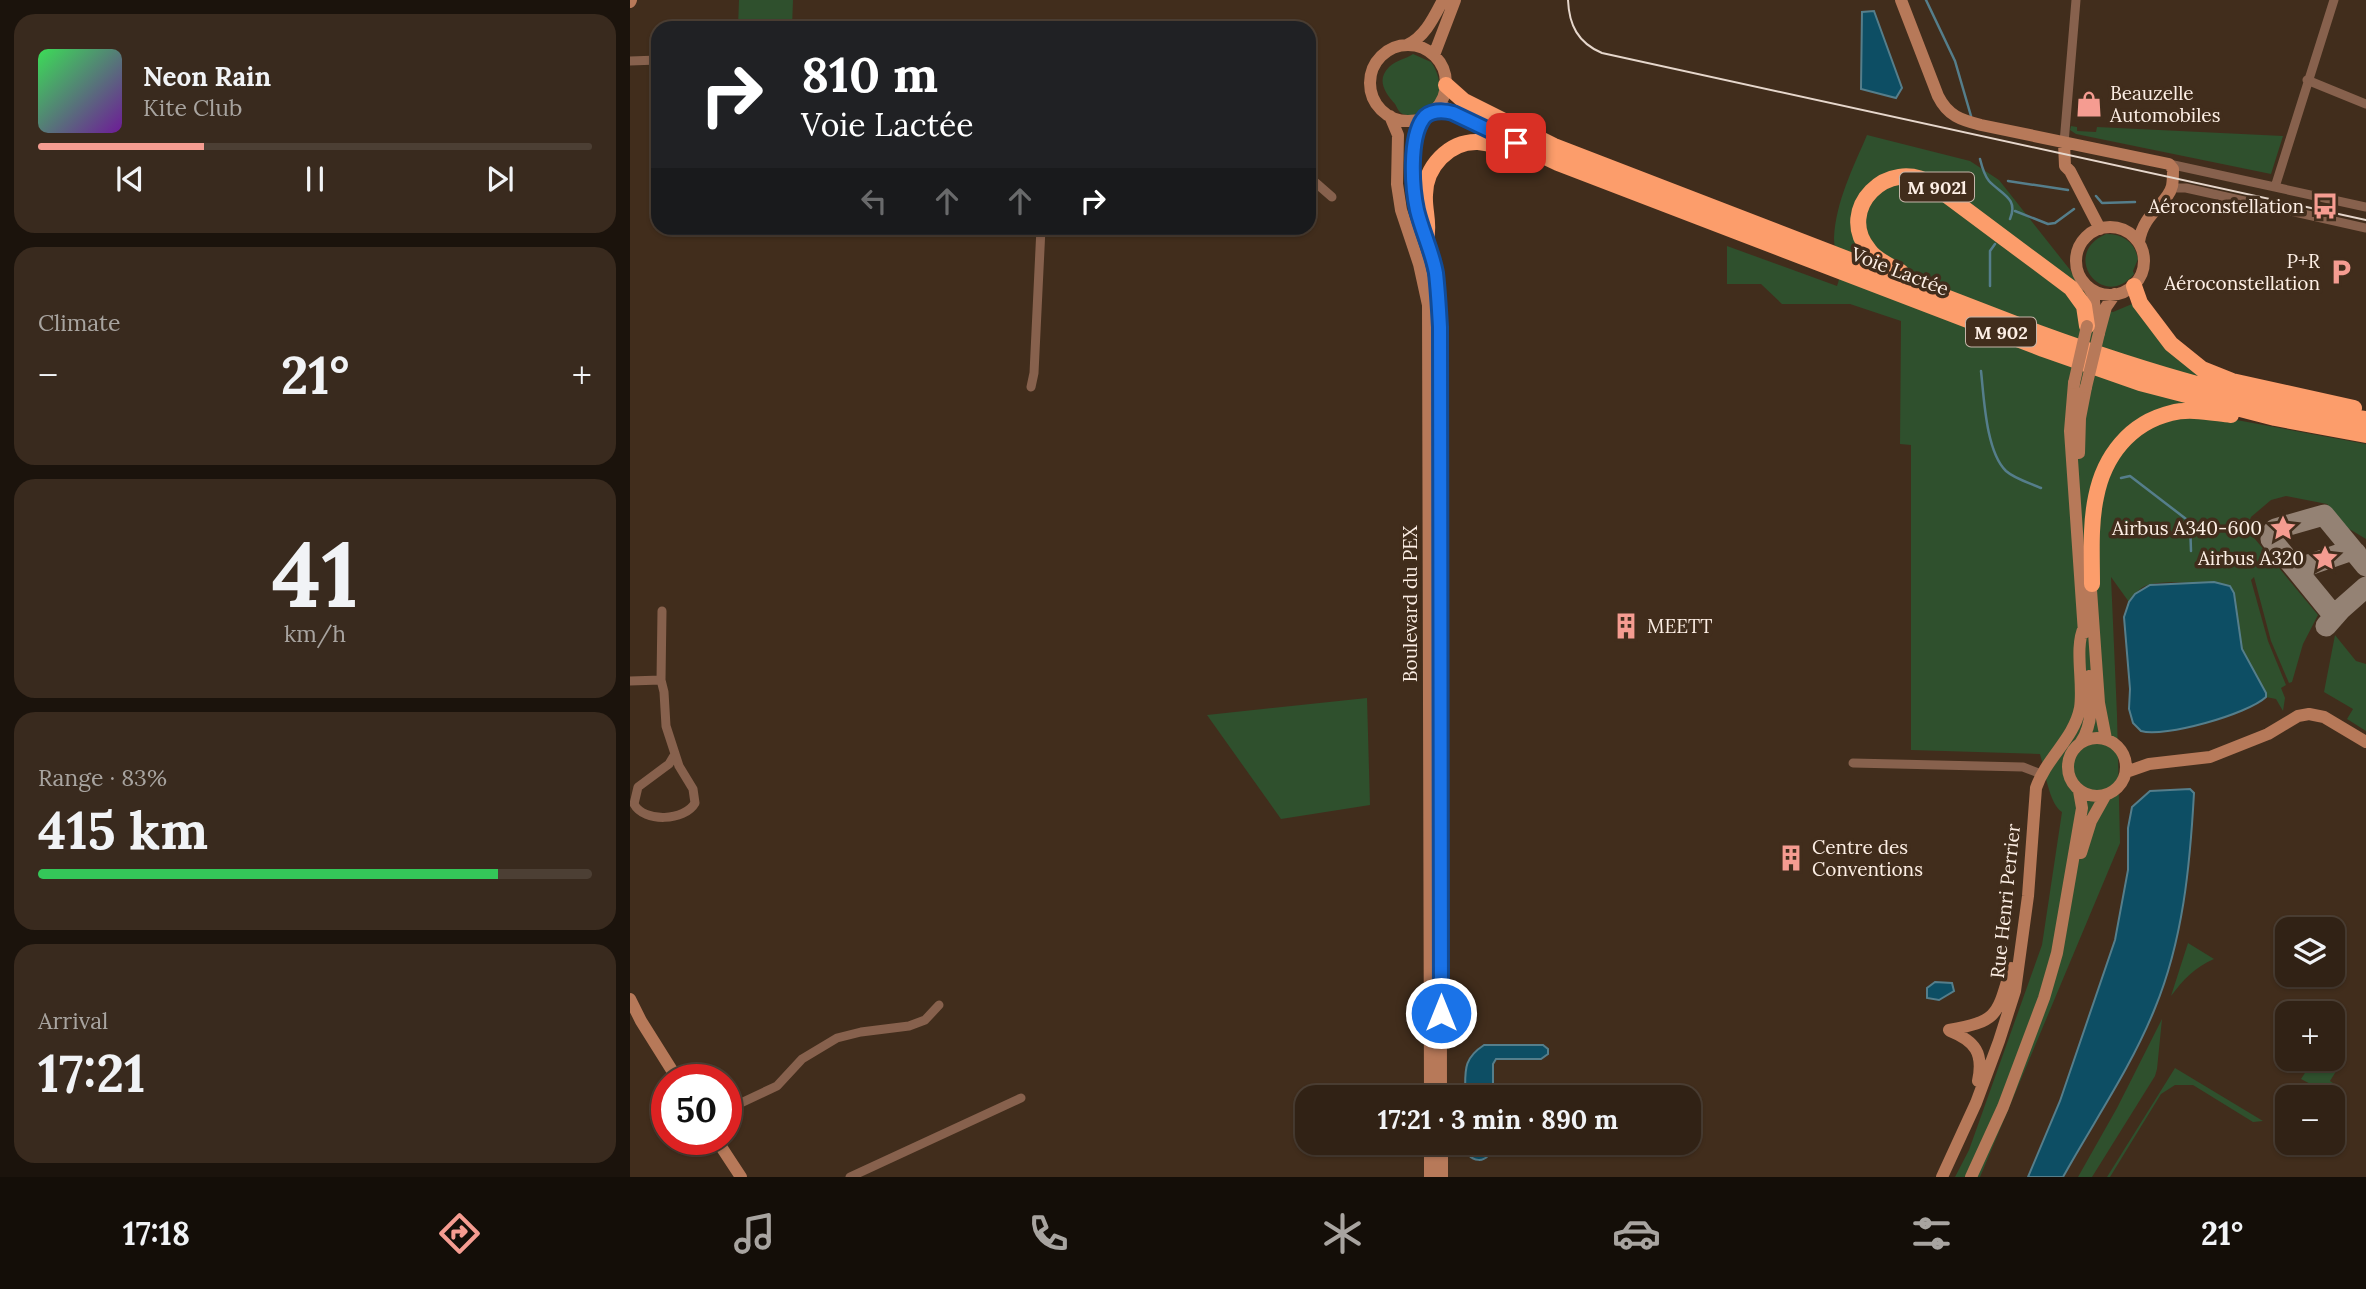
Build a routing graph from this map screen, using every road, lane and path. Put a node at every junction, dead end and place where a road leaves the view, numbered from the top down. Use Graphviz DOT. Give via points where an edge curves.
graph roads {
  1 [pos="1443,0"];
  2 [pos="1455,0"];
  3 [pos="1901,0"];
  4 [pos="2076,0"];
  5 [pos="2334,0"];
  6 [pos="1407,45"];
  7 [pos="1434,55"];
  8 [pos="651,60"];
  9 [pos="630,61"];
  10 [pos="2307,80"];
  11 [pos="1446,85"];
  12 [pos="2366,104"];
  13 [pos="1427,115"];
  14 [pos="1390,116"];
  15 [pos="2064,143"];
  16 [pos="2169,164"];
  17 [pos="1316,183"];
  18 [pos="1611,183"];
  19 [pos="2275,187"];
  20 [pos="2172,188"];
  21 [pos="1332,197"];
  22 [pos="1668,198"];
  23 [pos="2366,207"];
  24 [pos="2366,228"];
  25 [pos="2100,229"];
  26 [pos="1041,235"];
  27 [pos="1426,239"];
  28 [pos="2138,242"];
  29 [pos="2134,286"];
  30 [pos="2089,287"];
  31 [pos="1927,290"];
  32 [pos="2115,294"];
  33 [pos="2093,330"];
  34 [pos="2080,385"];
  35 [pos="1031,387"];
  36 [pos="2366,412"];
  37 [pos="2275,418"];
  38 [pos="2366,419"];
  39 [pos="2366,435"];
  40 [pos="2092,584"];
  41 [pos="662,611"];
  42 [pos="2084,627"];
  43 [pos="661,680"];
  44 [pos="630,681"];
  45 [pos="2106,739"];
  46 [pos="2081,742"];
  47 [pos="2366,742"];
  48 [pos="675,754"];
  49 [pos="2125,758"];
  50 [pos="1853,764"];
  51 [pos="2148,764"];
  52 [pos="2126,772"];
  53 [pos="2041,774"];
  54 [pos="2079,791"];
  55 [pos="2105,796"];
  56 [pos="2063,920"];
  57 [pos="2018,958"];
  58 [pos="630,999"];
  59 [pos="939,1005"];
  60 [pos="668,1064"];
  61 [pos="1430,1085"];
  62 [pos="1441,1085"];
  63 [pos="1021,1098"];
  64 [pos="742,1102"];
  65 [pos="1968,1120"];
  66 [pos="727,1155"];
  67 [pos="1430,1155"];
  68 [pos="1442,1155"];
  69 [pos="741,1177"];
  70 [pos="850,1177"];
  71 [pos="1430,1177"];
  72 [pos="1442,1177"];
  73 [pos="1942,1177"];
  74 [pos="1971,1177"];
  1 -- 6 [label="main road" via="1424,32"];
  2 -- 7 [label="main road"];
  3 -- 15 [label="main road" via="1948,111 1961,120"];
  4 -- 15 [label="street"];
  5 -- 10 [label="street"];
  6 -- 7 [label="main road"];
  6 -- 14 [label="main road" via="1382,56 1371,76 1374,100"];
  7 -- 11 [label="main road"];
  8 -- 9 [label="street"];
  10 -- 12 [label="street"];
  10 -- 19 [label="street"];
  11 -- 13 [label="main road" via="1439,105"];
  11 -- 22 [label="highway, Voie Lactée / M 902" via="1464,101 1530,135"];
  13 -- 14 [label="main road" via="1412,121"];
  13 -- 18 [label="highway, Voie Lactée / M 902" via="1445,110"];
  13 -- 27 [label="main road, Boulevard du PEX" via="1415,144 1413,184"];
  14 -- 61 [label="main road, Boulevard du PEX" via="1398,135 1398,198 1419,264 1428,316"];
  15 -- 16 [label="main road"];
  15 -- 25 [label="main road" via="2065,166"];
  16 -- 19 [label="street"];
  16 -- 20 [label="main road"];
  17 -- 21 [label="street"];
  18 -- 22 [label="highway, Voie Lactée / M 902"];
  18 -- 27 [label="highway" via="1491,143 1457,146 1434,165 1426,182 1430,226"];
  19 -- 23 [label="street"];
  20 -- 24 [label="street"];
  20 -- 28 [label="main road" via="2145,222"];
  22 -- 31 [label="highway, Voie Lactée / M 902" via="1730,214"];
  22 -- 37 [label="highway, Voie Lactée / M 902" via="1732,231 2092,366"];
  25 -- 28 [label="main road" via="2121,229"];
  25 -- 30 [label="main road" via="2085,239 2077,258 2082,280"];
  26 -- 35 [label="street"];
  27 -- 62 [label="main road, Boulevard du PEX" via="1435,271 1440,327"];
  28 -- 29 [label="main road" via="2144,260"];
  29 -- 32 [label="main road"];
  29 -- 36 [label="highway" via="2140,303 2171,344 2202,369 2232,381"];
  30 -- 32 [label="main road"];
  30 -- 33 [label="main road" via="2095,304"];
  31 -- 33 [label="highway, M 902l" via="1925,283 1868,250 1860,233 1860,213 1867,196 1892,177 1924,179 2050,270 2079,296"];
  31 -- 38 [label="highway, Voie Lactée / M 902" via="2184,382"];
  32 -- 33 [label="main road"];
  33 -- 34 [label="main road, bridge"];
  34 -- 40 [label="main road" via="2079,450"];
  34 -- 42 [label="main road" via="2070,431"];
  37 -- 39 [label="highway, Voie Lactée / M 902"];
  37 -- 40 [label="highway" via="2173,412 2143,424 2118,445 2096,497"];
  40 -- 45 [label="main road" via="2099,703"];
  41 -- 43 [label="street"];
  42 -- 46 [label="main road" via="2091,699 2089,724"];
  42 -- 53 [label="main road, Rue Henri Perrier" via="2077,719"];
  43 -- 44 [label="street"];
  43 -- 48 [label="street" via="666,726"];
  45 -- 46 [label="main road"];
  45 -- 49 [label="main road"];
  46 -- 54 [label="main road" via="2073,749 2067,767"];
  47 -- 51 [label="main road" via="2309,713 2210,757"];
  48 -- 48 [label="street" via="638,787 634,804 642,814 678,816 695,803"];
  49 -- 51 [label="main road"];
  49 -- 52 [label="main road"];
  50 -- 53 [label="street" via="2023,768"];
  51 -- 52 [label="main road"];
  52 -- 55 [label="main road" via="2115,791"];
  53 -- 57 [label="main road, Rue Henri Perrier"];
  54 -- 55 [label="main road"];
  54 -- 56 [label="main road" via="2082,808"];
  55 -- 56 [label="main road" via="2088,831"];
  56 -- 74 [label="main road" via="2023,1059"];
  57 -- 65 [label="main road, Rue Henri Perrier" via="2015,991"];
  57 -- 65 [label="main road" via="1993,1016 1983,1023 1949,1030 1970,1042 1980,1059"];
  58 -- 60 [label="main road"];
  59 -- 64 [label="street" via="925,1020 909,1026 837,1038 803,1059 777,1086"];
  63 -- 70 [label="street"];
  65 -- 73 [label="main road, Rue Henri Perrier"];
  66 -- 69 [label="main road"];
  67 -- 71 [label="main road"];
  68 -- 72 [label="main road"];
}
